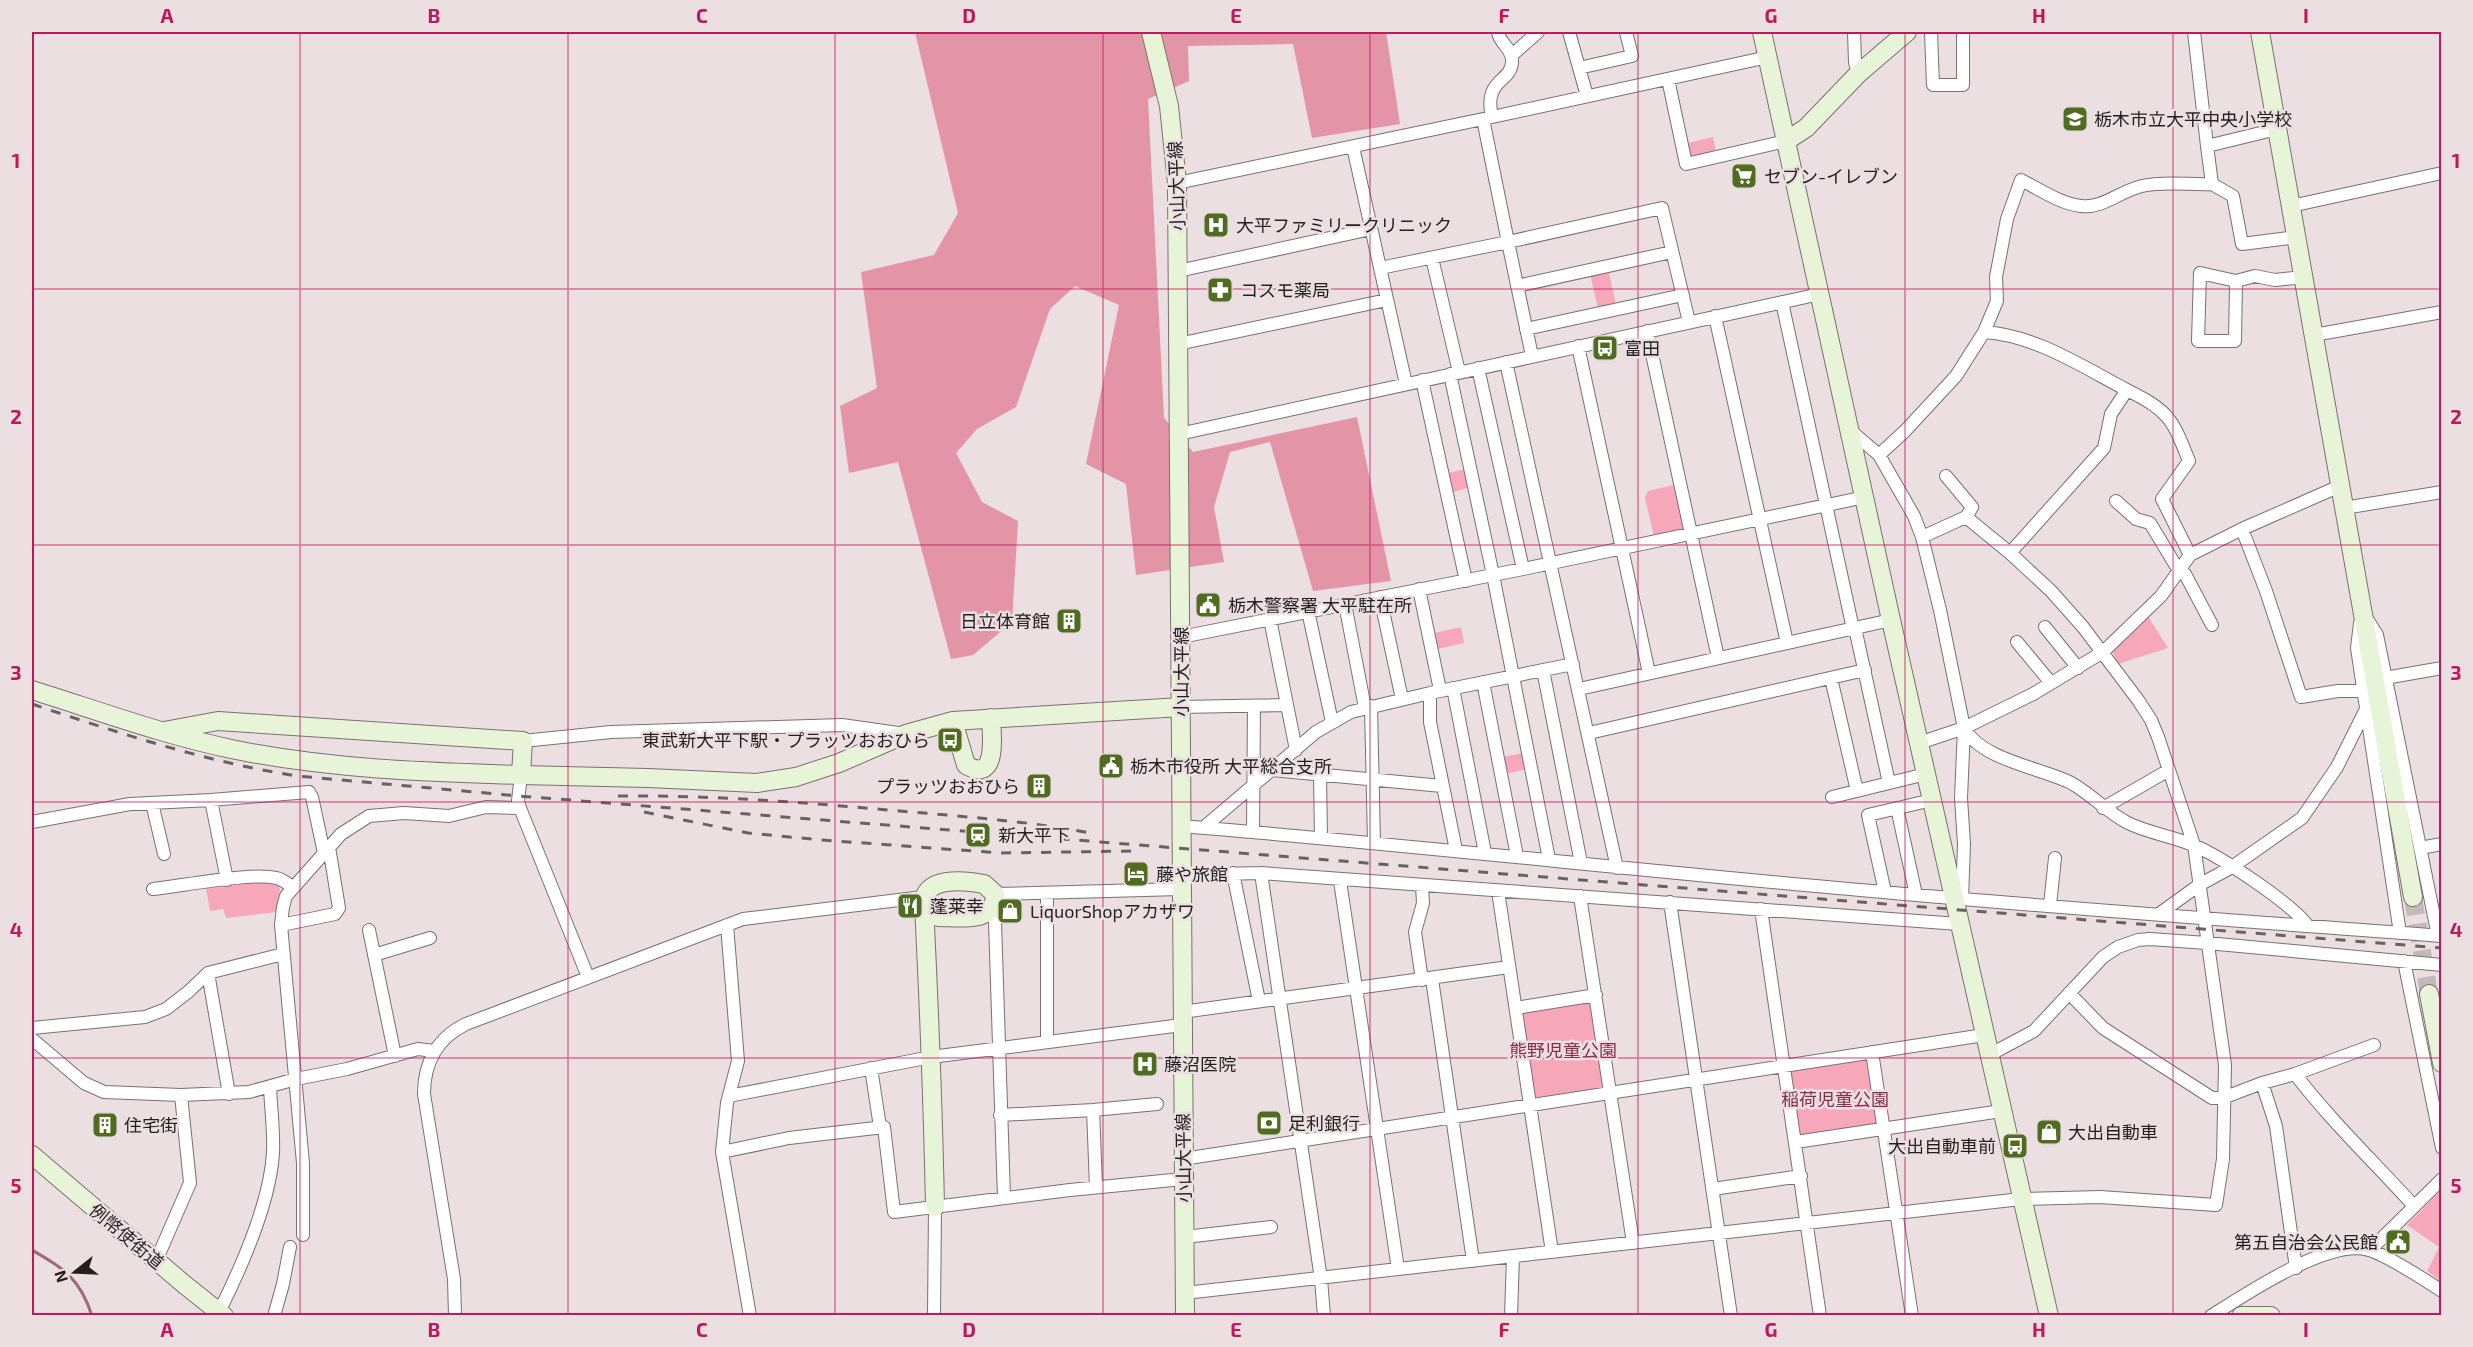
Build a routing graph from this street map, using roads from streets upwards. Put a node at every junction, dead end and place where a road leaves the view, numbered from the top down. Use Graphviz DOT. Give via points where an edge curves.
graph roads {
  1 [pos="1151,32"];
  2 [pos="1497,32"];
  3 [pos="1538,32"];
  4 [pos="1569,32"];
  5 [pos="1626,32"];
  6 [pos="1762,32"];
  7 [pos="1854,32"];
  8 [pos="1907,32"];
  9 [pos="1931,32"];
  10 [pos="1964,32"];
  11 [pos="2194,32"];
  12 [pos="2260,32"];
  13 [pos="1512,55"];
  14 [pos="1767,57"];
  15 [pos="1579,68"];
  16 [pos="1858,74"];
  17 [pos="1668,79"];
  18 [pos="1587,96"];
  19 [pos="1488,118"];
  20 [pos="2277,129"];
  21 [pos="1786,141"];
  22 [pos="2207,146"];
  23 [pos="1353,147"];
  24 [pos="2442,173"];
  25 [pos="1177,183"];
  26 [pos="2212,184"];
  27 [pos="2291,206"];
  28 [pos="1371,229"];
  29 [pos="2297,237"];
  30 [pos="1508,242"];
  31 [pos="1672,252"];
  32 [pos="1432,258"];
  33 [pos="1380,268"];
  34 [pos="1178,271"];
  35 [pos="2304,278"];
  36 [pos="2236,281"];
  37 [pos="1517,286"];
  38 [pos="1820,294"];
  39 [pos="1683,295"];
  40 [pos="1387,300"];
  41 [pos="1782,302"];
  42 [pos="2442,312"];
  43 [pos="1715,316"];
  44 [pos="1689,322"];
  45 [pos="1526,329"];
  46 [pos="1647,331"];
  47 [pos="1984,332"];
  48 [pos="2314,335"];
  49 [pos="1178,344"];
  50 [pos="1578,346"];
  51 [pos="1532,356"];
  52 [pos="1506,362"];
  53 [pos="1478,368"];
  54 [pos="1454,373"];
  55 [pos="1422,380"];
  56 [pos="1406,384"];
  57 [pos="2127,390"];
  58 [pos="1851,430"];
  59 [pos="1179,434"];
  60 [pos="1879,455"];
  61 [pos="1946,476"];
  62 [pos="2340,486"];
  63 [pos="2442,492"];
  64 [pos="1865,497"];
  65 [pos="2116,501"];
  66 [pos="1826,505"];
  67 [pos="2344,508"];
  68 [pos="1966,518"];
  69 [pos="1758,520"];
  70 [pos="2242,529"];
  71 [pos="1691,534"];
  72 [pos="1922,537"];
  73 [pos="1621,549"];
  74 [pos="2010,553"];
  75 [pos="2190,555"];
  76 [pos="1551,563"];
  77 [pos="1522,569"];
  78 [pos="2179,572"];
  79 [pos="1493,575"];
  80 [pos="1466,581"];
  81 [pos="1419,590"];
  82 [pos="1380,597"];
  83 [pos="1345,604"];
  84 [pos="2361,610"];
  85 [pos="1308,611"];
  86 [pos="1270,619"];
  87 [pos="1891,620"];
  88 [pos="2212,625"];
  89 [pos="2045,627"];
  90 [pos="1854,628"];
  91 [pos="1181,637"];
  92 [pos="2017,642"];
  93 [pos="1787,643"];
  94 [pos="2103,652"];
  95 [pos="1718,658"];
  96 [pos="1573,664"];
  97 [pos="2078,668"];
  98 [pos="2442,668"];
  99 [pos="1543,670"];
  100 [pos="1865,670"];
  101 [pos="1648,673"];
  102 [pos="1513,676"];
  103 [pos="1831,678"];
  104 [pos="2385,678"];
  105 [pos="1483,682"];
  106 [pos="2051,683"];
  107 [pos="1453,688"];
  108 [pos="1579,689"];
  109 [pos="32,690"];
  110 [pos="2364,691"];
  111 [pos="1435,692"];
  112 [pos="1402,699"];
  113 [pos="1286,705"];
  114 [pos="1254,706"];
  115 [pos="1181,707"];
  116 [pos="1368,707"];
  117 [pos="2366,709"];
  118 [pos="991,718"];
  119 [pos="952,721"];
  120 [pos="1332,722"];
  121 [pos="1964,728"];
  122 [pos="164,731"];
  123 [pos="1588,733"];
  124 [pos="906,734"];
  125 [pos="522,741"];
  126 [pos="1919,743"];
  127 [pos="1296,750"];
  128 [pos="1272,770"];
  129 [pos="2169,770"];
  130 [pos="1926,774"];
  131 [pos="521,775"];
  132 [pos="1320,775"];
  133 [pos="1374,781"];
  134 [pos="1889,783"];
  135 [pos="1254,785"];
  136 [pos="1442,786"];
  137 [pos="1857,791"];
  138 [pos="1832,797"];
  139 [pos="211,800"];
  140 [pos="1932,800"];
  141 [pos="152,803"];
  142 [pos="520,808"];
  143 [pos="1897,808"];
  144 [pos="2103,808"];
  145 [pos="32,822"];
  146 [pos="1181,826"];
  147 [pos="1203,828"];
  148 [pos="1253,832"];
  149 [pos="1321,838"];
  150 [pos="1374,843"];
  151 [pos="2442,844"];
  152 [pos="2194,845"];
  153 [pos="2420,848"];
  154 [pos="326,850"];
  155 [pos="1456,850"];
  156 [pos="1485,853"];
  157 [pos="164,854"];
  158 [pos="1517,856"];
  159 [pos="2055,858"];
  160 [pos="1549,859"];
  161 [pos="1581,863"];
  162 [pos="2232,867"];
  163 [pos="1617,868"];
  164 [pos="1233,873"];
  165 [pos="1261,873"];
  166 [pos="227,880"];
  167 [pos="1340,881"];
  168 [pos="1181,882"];
  169 [pos="2199,885"];
  170 [pos="1422,886"];
  171 [pos="292,887"];
  172 [pos="153,889"];
  173 [pos="1498,891"];
  174 [pos="1885,892"];
  175 [pos="1047,893"];
  176 [pos="1916,895"];
  177 [pos="1580,896"];
  178 [pos="2413,897"];
  179 [pos="1958,898"];
  180 [pos="923,901"];
  181 [pos="993,902"];
  182 [pos="1670,902"];
  183 [pos="2050,905"];
  184 [pos="1761,909"];
  185 [pos="2158,914"];
  186 [pos="2204,918"];
  187 [pos="931,923"];
  188 [pos="1959,924"];
  189 [pos="281,925"];
  190 [pos="727,925"];
  191 [pos="2308,926"];
  192 [pos="369,930"];
  193 [pos="2400,933"];
  194 [pos="2440,936"];
  195 [pos="430,938"];
  196 [pos="2207,943"];
  197 [pos="283,954"];
  198 [pos="374,955"];
  199 [pos="2404,961"];
  200 [pos="2442,965"];
  201 [pos="1509,967"];
  202 [pos="208,973"];
  203 [pos="588,977"];
  204 [pos="1427,979"];
  205 [pos="1356,988"];
  206 [pos="2069,993"];
  207 [pos="2429,994"];
  208 [pos="1596,995"];
  209 [pos="1280,998"];
  210 [pos="1259,1001"];
  211 [pos="1516,1008"];
  212 [pos="1182,1019"];
  213 [pos="32,1028"];
  214 [pos="1984,1035"];
  215 [pos="32,1039"];
  216 [pos="1047,1042"];
  217 [pos="2374,1046"];
  218 [pos="998,1048"];
  219 [pos="434,1051"];
  220 [pos="1872,1052"];
  221 [pos="1989,1055"];
  222 [pos="395,1056"];
  223 [pos="931,1057"];
  224 [pos="2442,1063"];
  225 [pos="1784,1066"];
  226 [pos="871,1068"];
  227 [pos="2295,1074"];
  228 [pos="296,1079"];
  229 [pos="1696,1080"];
  230 [pos="2262,1083"];
  231 [pos="270,1088"];
  232 [pos="1611,1093"];
  233 [pos="229,1094"];
  234 [pos="181,1095"];
  235 [pos="729,1096"];
  236 [pos="2223,1098"];
  237 [pos="1157,1104"];
  238 [pos="1531,1106"];
  239 [pos="1093,1110"];
  240 [pos="2001,1111"];
  241 [pos="1000,1115"];
  242 [pos="1453,1118"];
  243 [pos="880,1127"];
  244 [pos="1378,1130"];
  245 [pos="1883,1130"];
  246 [pos="1301,1142"];
  247 [pos="1796,1142"];
  248 [pos="2442,1148"];
  249 [pos="722,1152"];
  250 [pos="32,1155"];
  251 [pos="1183,1159"];
  252 [pos="1801,1176"];
  253 [pos="1183,1179"];
  254 [pos="2442,1179"];
  255 [pos="1096,1187"];
  256 [pos="1713,1189"];
  257 [pos="1004,1198"];
  258 [pos="2021,1199"];
  259 [pos="2414,1206"];
  260 [pos="935,1208"];
  261 [pos="1896,1213"];
  262 [pos="1807,1223"];
  263 [pos="1271,1227"];
  264 [pos="1719,1232"];
  265 [pos="303,1235"];
  266 [pos="1185,1237"];
  267 [pos="1633,1243"];
  268 [pos="290,1247"];
  269 [pos="2370,1250"];
  270 [pos="1552,1252"];
  271 [pos="1513,1257"];
  272 [pos="156,1261"];
  273 [pos="1473,1261"];
  274 [pos="2296,1268"];
  275 [pos="1398,1269"];
  276 [pos="1321,1279"];
  277 [pos="2442,1291"];
  278 [pos="1185,1293"];
  279 [pos="222,1313"];
  280 [pos="274,1316"];
  281 [pos="455,1316"];
  282 [pos="750,1316"];
  283 [pos="934,1316"];
  284 [pos="1185,1316"];
  285 [pos="1324,1316"];
  286 [pos="1511,1316"];
  287 [pos="1731,1316"];
  288 [pos="1820,1316"];
  289 [pos="1912,1316"];
  290 [pos="2049,1316"];
  291 [pos="2211,1316"];
  292 [pos="2241,1316"];
  293 [pos="2271,1316"];
  1 -- 25 [label="street, 小山大平線" via="1169,106"];
  2 -- 13 [label="street"];
  3 -- 13 [label="street"];
  4 -- 15 [label="street"];
  5 -- 15 [label="street" via="1632,56"];
  6 -- 14 [label="street"];
  7 -- 16 [label="street"];
  8 -- 16 [label="street"];
  9 -- 10 [label="street" via="1933,85 1963,85"];
  11 -- 22 [label="street"];
  12 -- 20 [label="street"];
  13 -- 19 [label="street" via="1512,67 1493,88"];
  14 -- 17 [label="street"];
  14 -- 21 [label="street"];
  15 -- 18 [label="street"];
  16 -- 21 [label="street" via="1806,128"];
  17 -- 18 [label="street"];
  17 -- 21 [label="street" via="1686,164"];
  18 -- 19 [label="street"];
  19 -- 23 [label="street"];
  19 -- 30 [label="street"];
  20 -- 22 [label="street"];
  20 -- 27 [label="street"];
  21 -- 38 [label="street"];
  22 -- 26 [label="street"];
  23 -- 25 [label="street"];
  23 -- 28 [label="street"];
  24 -- 27 [label="street"];
  25 -- 34 [label="street, 小山大平線"];
  26 -- 29 [label="street" via="2233,196 2242,244"];
  26 -- 47 [label="street" via="2145,185 2122,191 2101,204 2081,206 2021,180 2007,219 1996,277 1997,301"];
  27 -- 29 [label="street"];
  28 -- 33 [label="street"];
  28 -- 34 [label="street"];
  29 -- 35 [label="street"];
  30 -- 31 [label="street" via="1662,208"];
  30 -- 32 [label="street"];
  30 -- 37 [label="street"];
  31 -- 37 [label="street"];
  31 -- 39 [label="street"];
  32 -- 33 [label="street"];
  32 -- 54 [label="street"];
  33 -- 40 [label="street"];
  34 -- 49 [label="street, 小山大平線"];
  35 -- 36 [label="street" via="2275,280 2255,276"];
  35 -- 48 [label="street"];
  36 -- 36 [label="street" via="2235,341 2198,341 2200,273"];
  37 -- 45 [label="street"];
  38 -- 41 [label="street"];
  38 -- 58 [label="street"];
  39 -- 44 [label="street"];
  39 -- 45 [label="street"];
  40 -- 49 [label="street"];
  40 -- 56 [label="street"];
  41 -- 43 [label="street"];
  41 -- 66 [label="street"];
  42 -- 48 [label="street"];
  43 -- 44 [label="street"];
  43 -- 69 [label="street"];
  44 -- 46 [label="street"];
  45 -- 51 [label="street"];
  46 -- 50 [label="street"];
  46 -- 71 [label="street"];
  47 -- 57 [label="street" via="2001,333 2061,355"];
  47 -- 60 [label="street" via="1956,376"];
  48 -- 62 [label="street"];
  49 -- 59 [label="street, 小山大平線"];
  50 -- 51 [label="street"];
  50 -- 73 [label="street"];
  51 -- 52 [label="street"];
  52 -- 53 [label="street"];
  52 -- 76 [label="street"];
  53 -- 54 [label="street"];
  53 -- 77 [label="street"];
  54 -- 55 [label="street"];
  54 -- 79 [label="street"];
  55 -- 56 [label="street"];
  55 -- 80 [label="street"];
  56 -- 59 [label="street"];
  57 -- 74 [label="street" via="2111,414 2104,448"];
  57 -- 75 [label="street" via="2155,404 2174,425 2189,460 2162,499"];
  58 -- 60 [label="street"];
  58 -- 64 [label="street"];
  59 -- 91 [label="street, 小山大平線"];
  60 -- 72 [label="street"];
  61 -- 68 [label="street" via="1972,507"];
  62 -- 67 [label="street"];
  62 -- 70 [label="street"];
  63 -- 67 [label="street"];
  64 -- 66 [label="street"];
  64 -- 87 [label="street"];
  65 -- 78 [label="street" via="2136,519 2150,523"];
  66 -- 69 [label="street"];
  66 -- 90 [label="street"];
  67 -- 84 [label="street"];
  68 -- 72 [label="street"];
  68 -- 74 [label="street"];
  69 -- 71 [label="street"];
  69 -- 93 [label="street"];
  70 -- 75 [label="street"];
  70 -- 110 [label="street" via="2301,697"];
  71 -- 73 [label="street"];
  71 -- 95 [label="street"];
  72 -- 121 [label="street"];
  73 -- 76 [label="street"];
  73 -- 101 [label="street"];
  74 -- 94 [label="street" via="2051,591"];
  75 -- 78 [label="street"];
  76 -- 77 [label="street"];
  76 -- 96 [label="street"];
  77 -- 79 [label="street"];
  78 -- 88 [label="street" via="2185,574"];
  78 -- 94 [label="street" via="2141,617"];
  79 -- 80 [label="street"];
  79 -- 102 [label="street"];
  80 -- 81 [label="street"];
  81 -- 82 [label="street"];
  81 -- 111 [label="street"];
  82 -- 83 [label="street"];
  82 -- 112 [label="street"];
  83 -- 85 [label="street"];
  83 -- 116 [label="street"];
  84 -- 104 [label="street" via="2377,635"];
  84 -- 110 [label="street" via="2357,648"];
  84 -- 178 [label="street"];
  85 -- 86 [label="street"];
  85 -- 120 [label="street"];
  86 -- 91 [label="street"];
  86 -- 113 [label="street"];
  87 -- 90 [label="street"];
  87 -- 126 [label="street"];
  89 -- 97 [label="street"];
  90 -- 93 [label="street"];
  90 -- 100 [label="street"];
  91 -- 115 [label="street, 小山大平線"];
  92 -- 106 [label="street"];
  93 -- 95 [label="street"];
  94 -- 97 [label="street"];
  94 -- 129 [label="street" via="2151,720"];
  95 -- 101 [label="street"];
  96 -- 99 [label="street"];
  96 -- 108 [label="street"];
  97 -- 106 [label="street"];
  98 -- 104 [label="street"];
  99 -- 102 [label="street"];
  99 -- 161 [label="street"];
  100 -- 103 [label="street"];
  100 -- 134 [label="street"];
  101 -- 108 [label="street"];
  102 -- 105 [label="street"];
  102 -- 160 [label="street"];
  103 -- 123 [label="street"];
  103 -- 137 [label="street"];
  104 -- 153 [label="street"];
  105 -- 107 [label="street"];
  105 -- 158 [label="street"];
  106 -- 121 [label="street"];
  107 -- 111 [label="street"];
  107 -- 156 [label="street"];
  108 -- 123 [label="street"];
  109 -- 122 [label="street"];
  110 -- 117 [label="street"];
  111 -- 112 [label="street"];
  111 -- 136 [label="street" via="1430,722"];
  112 -- 116 [label="street"];
  113 -- 114 [label="street"];
  113 -- 127 [label="street"];
  114 -- 115 [label="street"];
  114 -- 135 [label="street"];
  115 -- 118 [label="street"];
  115 -- 146 [label="street, 小山大平線"];
  116 -- 120 [label="street"];
  116 -- 133 [label="street"];
  117 -- 162 [label="street" via="2337,767 2302,818"];
  117 -- 193 [label="street"];
  118 -- 119 [label="street"];
  118 -- 119 [label="street" via="992,753 982,768 966,765"];
  119 -- 124 [label="street"];
  120 -- 127 [label="street"];
  121 -- 126 [label="street"];
  121 -- 144 [label="street" via="1968,736 1999,757 2070,782"];
  121 -- 179 [label="street" via="1964,844"];
  122 -- 125 [label="street" via="218,721"];
  122 -- 131 [label="street" via="236,750 322,764 430,773"];
  123 -- 163 [label="street"];
  124 -- 125 [label="street" via="842,725 611,732"];
  124 -- 131 [label="street" via="807,774 757,783"];
  125 -- 131 [label="street"];
  126 -- 130 [label="street"];
  127 -- 128 [label="street"];
  128 -- 132 [label="street"];
  128 -- 135 [label="street"];
  129 -- 144 [label="street"];
  129 -- 152 [label="street"];
  130 -- 134 [label="street"];
  130 -- 140 [label="street"];
  131 -- 142 [label="street"];
  132 -- 133 [label="street"];
  132 -- 149 [label="street"];
  133 -- 136 [label="street"];
  133 -- 150 [label="street"];
  134 -- 137 [label="street"];
  135 -- 147 [label="street"];
  135 -- 148 [label="street"];
  136 -- 155 [label="street"];
  137 -- 138 [label="street"];
  139 -- 141 [label="street"];
  139 -- 154 [label="street" via="309,792"];
  139 -- 166 [label="street"];
  140 -- 143 [label="street"];
  140 -- 179 [label="street"];
  141 -- 145 [label="street"];
  141 -- 157 [label="street"];
  142 -- 154 [label="street" via="486,807 449,816 369,816 341,834"];
  142 -- 203 [label="street"];
  143 -- 174 [label="street" via="1868,815"];
  143 -- 176 [label="street"];
  144 -- 152 [label="street" via="2129,823"];
  146 -- 147 [label="street"];
  146 -- 168 [label="street, 小山大平線"];
  147 -- 148 [label="street"];
  148 -- 149 [label="street"];
  149 -- 150 [label="street"];
  150 -- 155 [label="street"];
  151 -- 153 [label="street"];
  152 -- 162 [label="street"];
  152 -- 169 [label="street"];
  153 -- 194 [label="street"];
  154 -- 171 [label="street"];
  154 -- 189 [label="street" via="339,908 335,914"];
  155 -- 156 [label="street"];
  156 -- 158 [label="street"];
  158 -- 160 [label="street"];
  159 -- 183 [label="street"];
  160 -- 161 [label="street"];
  161 -- 163 [label="street"];
  162 -- 169 [label="street"];
  162 -- 191 [label="street" via="2300,914"];
  163 -- 174 [label="street"];
  164 -- 165 [label="street"];
  164 -- 168 [label="street"];
  164 -- 210 [label="street"];
  165 -- 167 [label="street"];
  165 -- 209 [label="street"];
  166 -- 171 [label="street" via="273,877"];
  166 -- 172 [label="street"];
  167 -- 170 [label="street"];
  167 -- 205 [label="street"];
  168 -- 175 [label="street"];
  168 -- 212 [label="street, 小山大平線"];
  169 -- 185 [label="street"];
  169 -- 186 [label="street"];
  170 -- 173 [label="street"];
  170 -- 204 [label="street" via="1415,932"];
  171 -- 189 [label="street" via="283,907"];
  173 -- 177 [label="street"];
  173 -- 201 [label="street"];
  174 -- 176 [label="street"];
  175 -- 181 [label="street"];
  175 -- 216 [label="street"];
  176 -- 179 [label="street"];
  177 -- 182 [label="street"];
  177 -- 208 [label="street"];
  179 -- 183 [label="street"];
  179 -- 188 [label="street"];
  180 -- 181 [label="street" via="927,890 938,883 984,884"];
  180 -- 187 [label="street"];
  180 -- 190 [label="street" via="743,920"];
  181 -- 187 [label="street" via="982,916"];
  181 -- 218 [label="street"];
  182 -- 184 [label="street"];
  182 -- 229 [label="street"];
  183 -- 185 [label="street"];
  184 -- 188 [label="street"];
  184 -- 225 [label="street"];
  185 -- 186 [label="street"];
  186 -- 191 [label="street"];
  186 -- 196 [label="street"];
  187 -- 223 [label="street"];
  188 -- 214 [label="street"];
  189 -- 197 [label="street"];
  190 -- 203 [label="street"];
  190 -- 235 [label="street" via="738,1061"];
  191 -- 193 [label="street"];
  192 -- 198 [label="street"];
  193 -- 194 [label="street"];
  195 -- 198 [label="street"];
  196 -- 199 [label="street"];
  196 -- 206 [label="street" via="2151,939 2129,943 2103,957"];
  196 -- 236 [label="street" via="2225,1065"];
  197 -- 202 [label="street"];
  197 -- 228 [label="street"];
  198 -- 222 [label="street"];
  199 -- 200 [label="street"];
  199 -- 248 [label="street"];
  201 -- 204 [label="street"];
  201 -- 211 [label="street"];
  202 -- 213 [label="street" via="166,1009 145,1017"];
  202 -- 233 [label="street"];
  203 -- 219 [label="street" via="466,1024 454,1030"];
  204 -- 205 [label="street"];
  204 -- 242 [label="street"];
  205 -- 209 [label="street"];
  205 -- 244 [label="street"];
  206 -- 221 [label="street" via="2034,1031"];
  206 -- 236 [label="street" via="2103,1028 2212,1098"];
  207 -- 224 [label="street"];
  208 -- 211 [label="street"];
  208 -- 232 [label="street"];
  209 -- 210 [label="street"];
  209 -- 246 [label="street"];
  210 -- 212 [label="street"];
  211 -- 238 [label="street"];
  212 -- 216 [label="street"];
  212 -- 251 [label="street, 小山大平線"];
  214 -- 220 [label="street"];
  214 -- 221 [label="street"];
  215 -- 234 [label="street" via="84,1083 104,1092"];
  216 -- 218 [label="street"];
  217 -- 227 [label="street"];
  218 -- 223 [label="street"];
  218 -- 241 [label="street"];
  219 -- 222 [label="street" via="418,1049"];
  219 -- 281 [label="street" via="427,1066 424,1094 454,1279"];
  220 -- 225 [label="street"];
  220 -- 245 [label="street"];
  221 -- 240 [label="street"];
  222 -- 228 [label="street"];
  223 -- 226 [label="street"];
  223 -- 260 [label="street"];
  225 -- 229 [label="street"];
  225 -- 247 [label="street"];
  226 -- 235 [label="street"];
  226 -- 243 [label="street"];
  227 -- 230 [label="street"];
  227 -- 259 [label="street"];
  228 -- 231 [label="street"];
  228 -- 265 [label="street" via="303,1163"];
  229 -- 232 [label="street"];
  229 -- 256 [label="street"];
  230 -- 236 [label="street"];
  230 -- 274 [label="street" via="2276,1126"];
  231 -- 233 [label="street"];
  231 -- 279 [label="street" via="270,1173"];
  232 -- 238 [label="street"];
  232 -- 267 [label="street"];
  233 -- 234 [label="street"];
  234 -- 272 [label="street" via="190,1183"];
  235 -- 249 [label="street"];
  236 -- 258 [label="street" via="2223,1159 2216,1205 2100,1197"];
  237 -- 239 [label="street"];
  238 -- 242 [label="street"];
  238 -- 270 [label="street"];
  239 -- 241 [label="street"];
  239 -- 255 [label="street"];
  240 -- 245 [label="street"];
  240 -- 258 [label="street"];
  241 -- 257 [label="street"];
  242 -- 244 [label="street"];
  242 -- 273 [label="street"];
  243 -- 249 [label="street" via="789,1138"];
  243 -- 260 [label="street" via="884,1127 894,1212"];
  244 -- 246 [label="street"];
  244 -- 275 [label="street"];
  245 -- 247 [label="street"];
  245 -- 261 [label="street"];
  246 -- 251 [label="street"];
  246 -- 276 [label="street"];
  247 -- 252 [label="street"];
  249 -- 282 [label="street"];
  250 -- 272 [label="street, 例幣使街道"];
  251 -- 253 [label="street, 小山大平線"];
  252 -- 256 [label="street"];
  252 -- 262 [label="street"];
  253 -- 255 [label="street"];
  253 -- 266 [label="street, 小山大平線"];
  254 -- 259 [label="street"];
  255 -- 257 [label="street"];
  256 -- 264 [label="street"];
  257 -- 260 [label="street"];
  258 -- 261 [label="street"];
  258 -- 290 [label="street"];
  259 -- 269 [label="street"];
  260 -- 283 [label="street"];
  261 -- 262 [label="street"];
  261 -- 289 [label="street"];
  262 -- 264 [label="street"];
  262 -- 288 [label="street"];
  263 -- 266 [label="street"];
  264 -- 267 [label="street"];
  264 -- 287 [label="street"];
  266 -- 278 [label="street, 小山大平線"];
  267 -- 270 [label="street"];
  268 -- 280 [label="street"];
  269 -- 274 [label="street" via="2339,1249"];
  269 -- 277 [label="street"];
  270 -- 271 [label="street"];
  271 -- 273 [label="street"];
  271 -- 286 [label="street"];
  272 -- 279 [label="street, 例幣使街道"];
  273 -- 275 [label="street"];
  274 -- 291 [label="street"];
  275 -- 276 [label="street"];
  276 -- 278 [label="street"];
  276 -- 285 [label="street"];
  278 -- 284 [label="street, 小山大平線"];
  292 -- 293 [label="street"];
}
